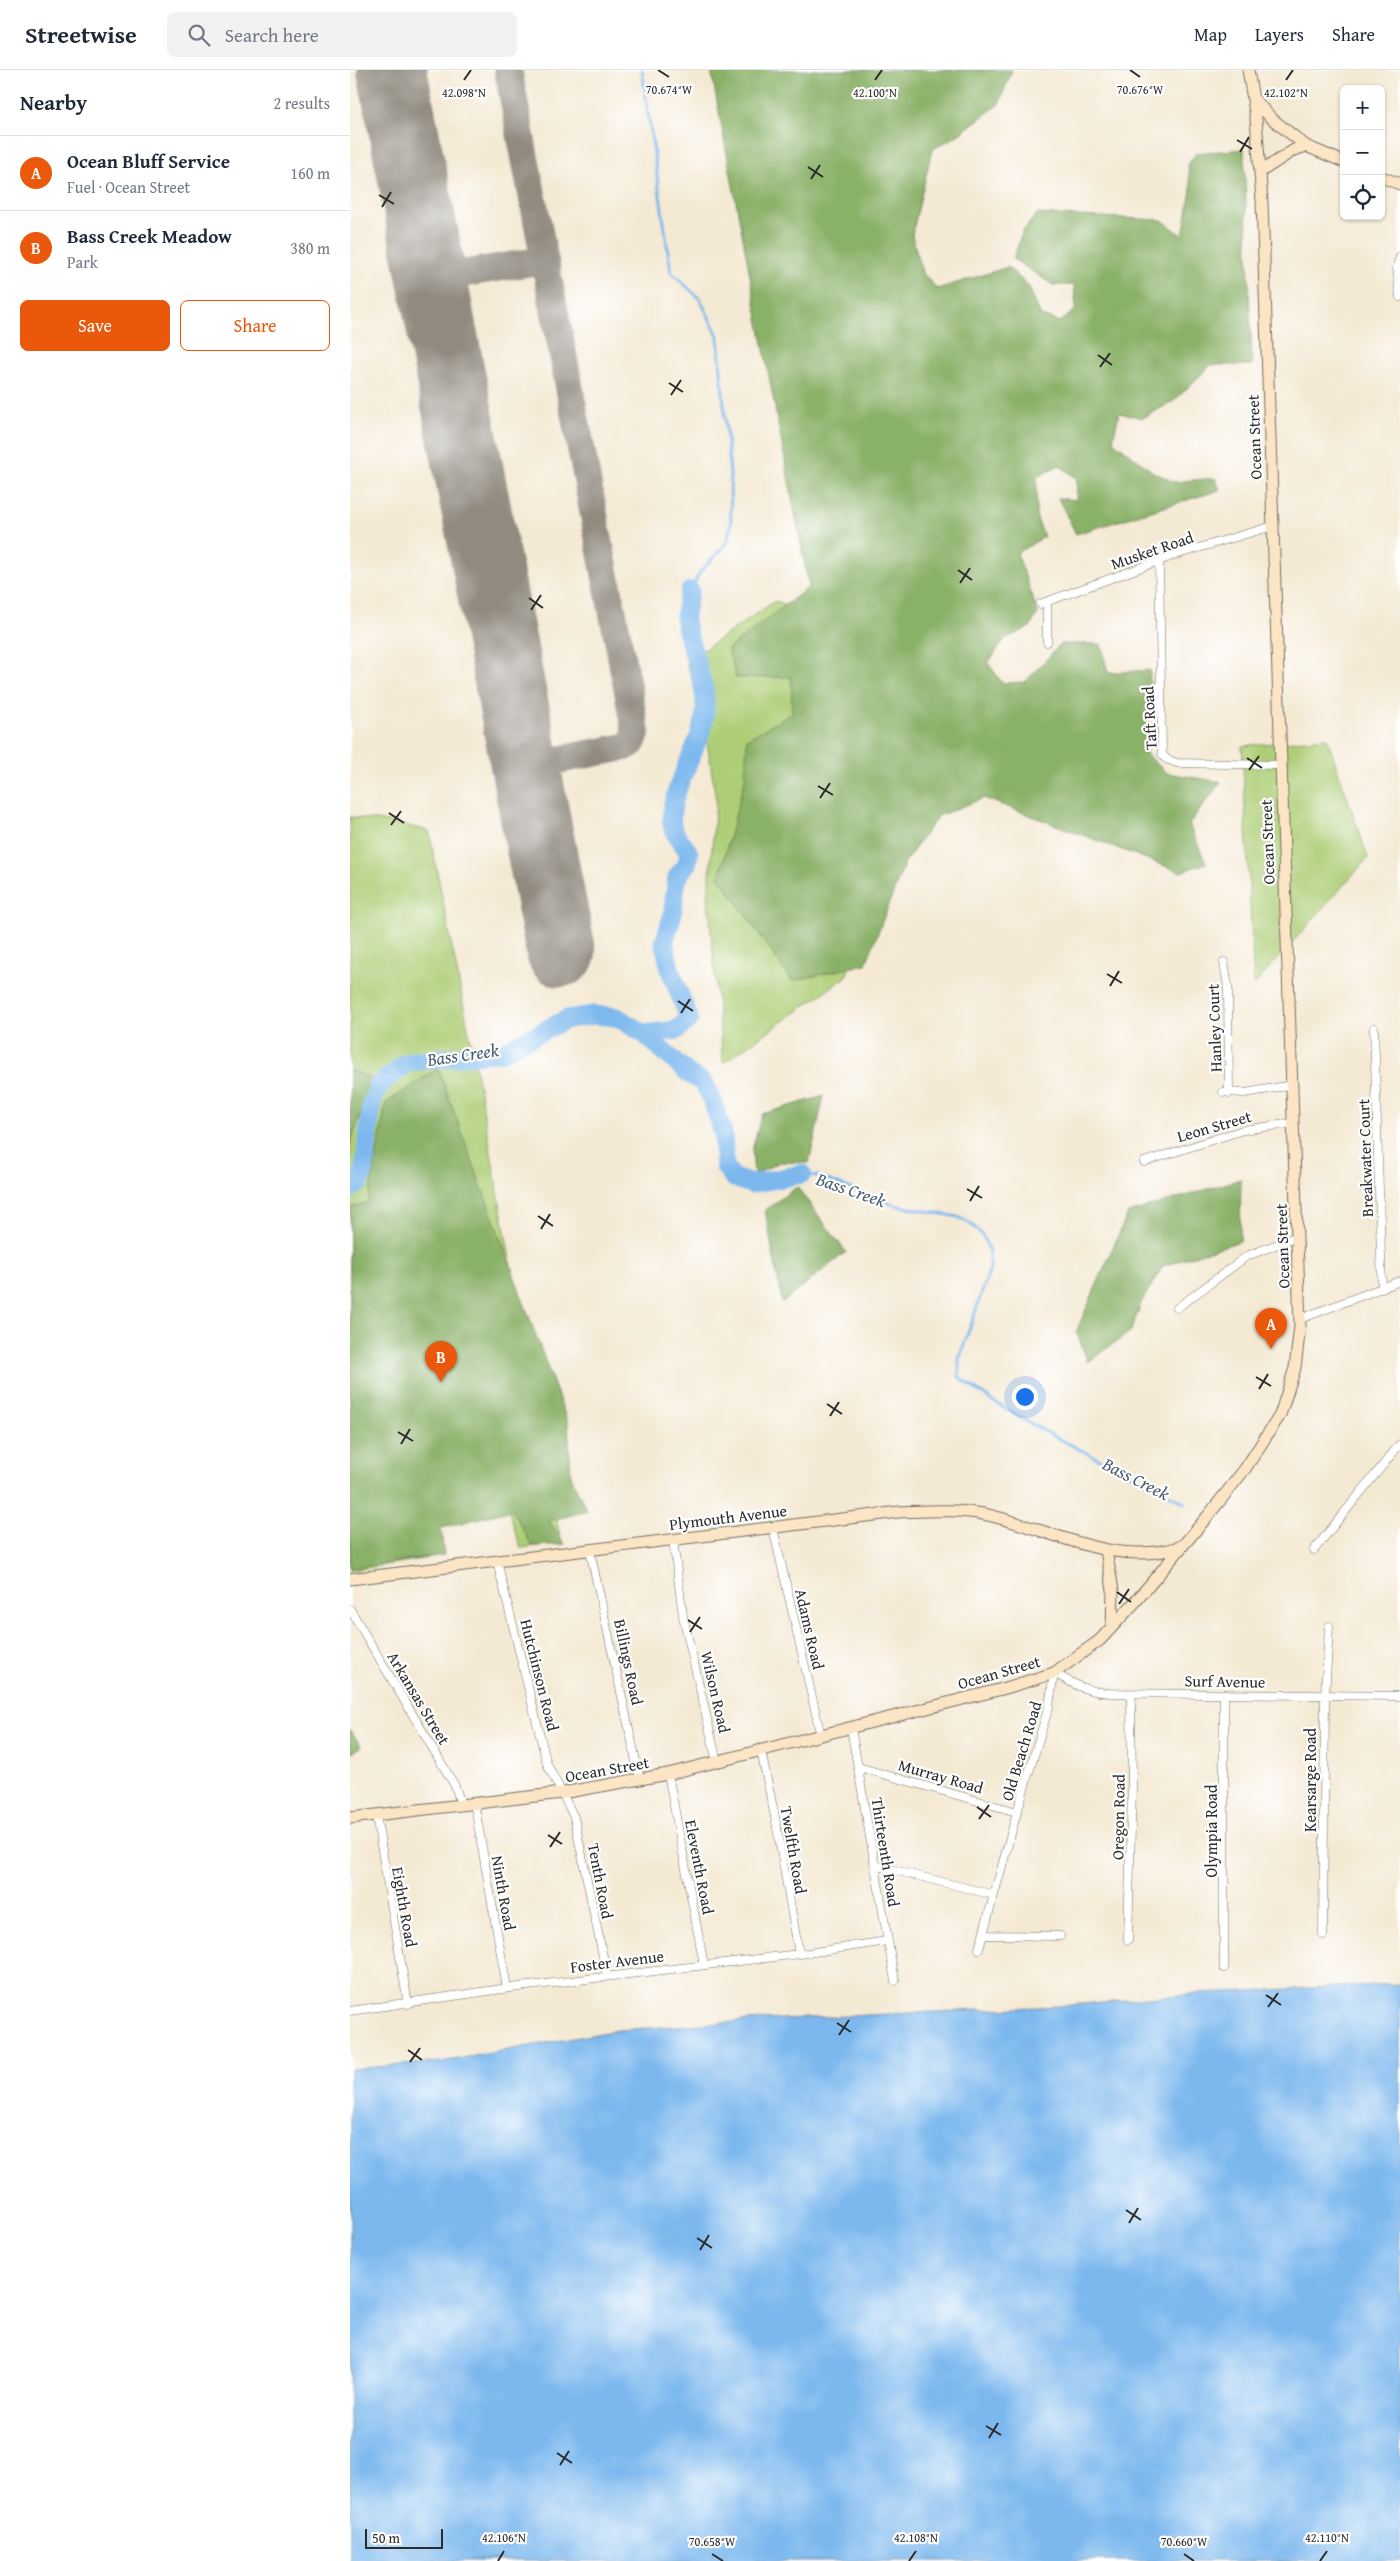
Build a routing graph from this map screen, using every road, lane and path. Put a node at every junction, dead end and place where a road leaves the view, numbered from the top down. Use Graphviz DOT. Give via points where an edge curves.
graph roads {
  1 [pos="1248,70"];
  2 [pos="1253,98"];
  3 [pos="1306,146"];
  4 [pos="1340,160"];
  5 [pos="1260,172"];
  6 [pos="1385,178"];
  7 [pos="1400,184"];
  8 [pos="1400,256"];
  9 [pos="1400,297"];
  10 [pos="1273,526"];
  11 [pos="1159,560"];
  12 [pos="1047,642"];
  13 [pos="1280,765"];
  14 [pos="1224,962"];
  15 [pos="1374,1028"];
  16 [pos="1292,1085"];
  17 [pos="1293,1123"];
  18 [pos="1144,1162"];
  19 [pos="1298,1236"];
  20 [pos="1400,1281"];
  21 [pos="1382,1288"];
  22 [pos="1178,1308"];
  23 [pos="1300,1319"];
  24 [pos="1400,1444"];
  25 [pos="773,1528"];
  26 [pos="673,1540"];
  27 [pos="1182,1546"];
  28 [pos="590,1550"];
  29 [pos="1314,1550"];
  30 [pos="1106,1552"];
  31 [pos="497,1561"];
  32 [pos="350,1579"];
  33 [pos="350,1609"];
  34 [pos="1329,1626"];
  35 [pos="1112,1627"];
  36 [pos="1054,1673"];
  37 [pos="1131,1694"];
  38 [pos="1224,1694"];
  39 [pos="1325,1696"];
  40 [pos="1400,1696"];
  41 [pos="851,1728"];
  42 [pos="821,1736"];
  43 [pos="761,1751"];
  44 [pos="717,1762"];
  45 [pos="858,1767"];
  46 [pos="668,1774"];
  47 [pos="640,1779"];
  48 [pos="562,1793"];
  49 [pos="474,1802"];
  50 [pos="461,1804"];
  51 [pos="1017,1812"];
  52 [pos="376,1815"];
  53 [pos="350,1818"];
  54 [pos="874,1865"];
  55 [pos="994,1895"];
  56 [pos="983,1935"];
  57 [pos="1323,1935"];
  58 [pos="1060,1936"];
  59 [pos="1128,1940"];
  60 [pos="887,1941"];
  61 [pos="979,1949"];
  62 [pos="799,1954"];
  63 [pos="704,1965"];
  64 [pos="1224,1968"];
  65 [pos="607,1976"];
  66 [pos="895,1981"];
  67 [pos="507,1988"];
  68 [pos="408,2004"];
  69 [pos="350,2011"];
  1 -- 2 [label="main road, Ocean Street"];
  2 -- 3 [label="main road" via="1271,118"];
  2 -- 5 [label="main road, Ocean Street"];
  3 -- 4 [label="main road"];
  3 -- 5 [label="main road"];
  5 -- 10 [label="main road, Ocean Street"];
  6 -- 7 [label="main road"];
  8 -- 9 [label="street" via="1397,267"];
  10 -- 11 [label="street, Musket Road"];
  10 -- 13 [label="main road, Ocean Street"];
  11 -- 12 [label="street, Musket Road" via="1044,603"];
  11 -- 13 [label="street, Taft Road" via="1162,754 1177,763"];
  13 -- 16 [label="main road, Ocean Street"];
  14 -- 16 [label="street, Hanley Court" via="1228,987 1226,1093"];
  15 -- 21 [label="street, Breakwater Court"];
  16 -- 17 [label="main road, Ocean Street"];
  17 -- 18 [label="street, Leon Street" via="1243,1130"];
  17 -- 19 [label="main road, Ocean Street"];
  19 -- 22 [label="street" via="1247,1256"];
  19 -- 23 [label="main road, Ocean Street"];
  20 -- 21 [label="street"];
  21 -- 23 [label="street"];
  23 -- 27 [label="main road, Ocean Street" via="1295,1368 1280,1415 1245,1469"];
  24 -- 29 [label="street"];
  25 -- 26 [label="main road, Plymouth Avenue"];
  25 -- 30 [label="main road, Plymouth Avenue" via="899,1512 961,1511 1008,1520"];
  25 -- 42 [label="street, Adams Road"];
  26 -- 28 [label="main road, Plymouth Avenue"];
  26 -- 44 [label="street, Wilson Road" via="684,1616"];
  27 -- 30 [label="main road, Plymouth Avenue" via="1158,1553"];
  27 -- 35 [label="main road, Ocean Street"];
  28 -- 31 [label="main road, Plymouth Avenue"];
  28 -- 47 [label="street, Billings Road"];
  30 -- 35 [label="main road" via="1113,1590"];
  31 -- 32 [label="main road, Plymouth Avenue"];
  31 -- 48 [label="street, Hutchinson Road" via="547,1764"];
  33 -- 50 [label="street, Arkansas Street" via="455,1786"];
  34 -- 39 [label="street, Kearsarge Road"];
  35 -- 36 [label="main road, Ocean Street"];
  36 -- 37 [label="street, Surf Avenue" via="1091,1692"];
  36 -- 41 [label="main road, Ocean Street"];
  36 -- 51 [label="street, Old Beach Road" via="1050,1706"];
  37 -- 38 [label="street, Surf Avenue"];
  37 -- 59 [label="street, Oregon Road"];
  38 -- 39 [label="street, Surf Avenue"];
  38 -- 64 [label="street, Olympia Road"];
  39 -- 40 [label="street, Surf Avenue"];
  39 -- 57 [label="street, Kearsarge Road"];
  41 -- 42 [label="main road, Ocean Street"];
  41 -- 45 [label="street, Thirteenth Road"];
  42 -- 43 [label="main road, Ocean Street"];
  43 -- 44 [label="main road, Ocean Street"];
  43 -- 62 [label="street, Twelfth Road"];
  44 -- 46 [label="main road, Ocean Street"];
  45 -- 51 [label="street, Murray Road"];
  45 -- 54 [label="street, Thirteenth Road"];
  46 -- 47 [label="main road, Ocean Street"];
  46 -- 63 [label="street, Eleventh Road"];
  47 -- 48 [label="main road, Ocean Street"];
  48 -- 49 [label="main road, Ocean Street"];
  48 -- 65 [label="street, Tenth Road" via="574,1817"];
  49 -- 50 [label="main road, Ocean Street"];
  49 -- 67 [label="street, Ninth Road"];
  50 -- 52 [label="main road, Ocean Street"];
  51 -- 55 [label="street, Old Beach Road"];
  52 -- 53 [label="main road, Ocean Street"];
  52 -- 68 [label="street, Eighth Road"];
  54 -- 55 [label="street"];
  54 -- 60 [label="street, Thirteenth Road"];
  55 -- 56 [label="street, Old Beach Road"];
  56 -- 58 [label="street"];
  56 -- 61 [label="street, Old Beach Road"];
  60 -- 62 [label="street, Foster Avenue"];
  60 -- 66 [label="street, Thirteenth Road"];
  62 -- 63 [label="street, Foster Avenue"];
  63 -- 65 [label="street, Foster Avenue"];
  65 -- 67 [label="street, Foster Avenue"];
  67 -- 68 [label="street, Foster Avenue"];
  68 -- 69 [label="street, Foster Avenue"];
}
